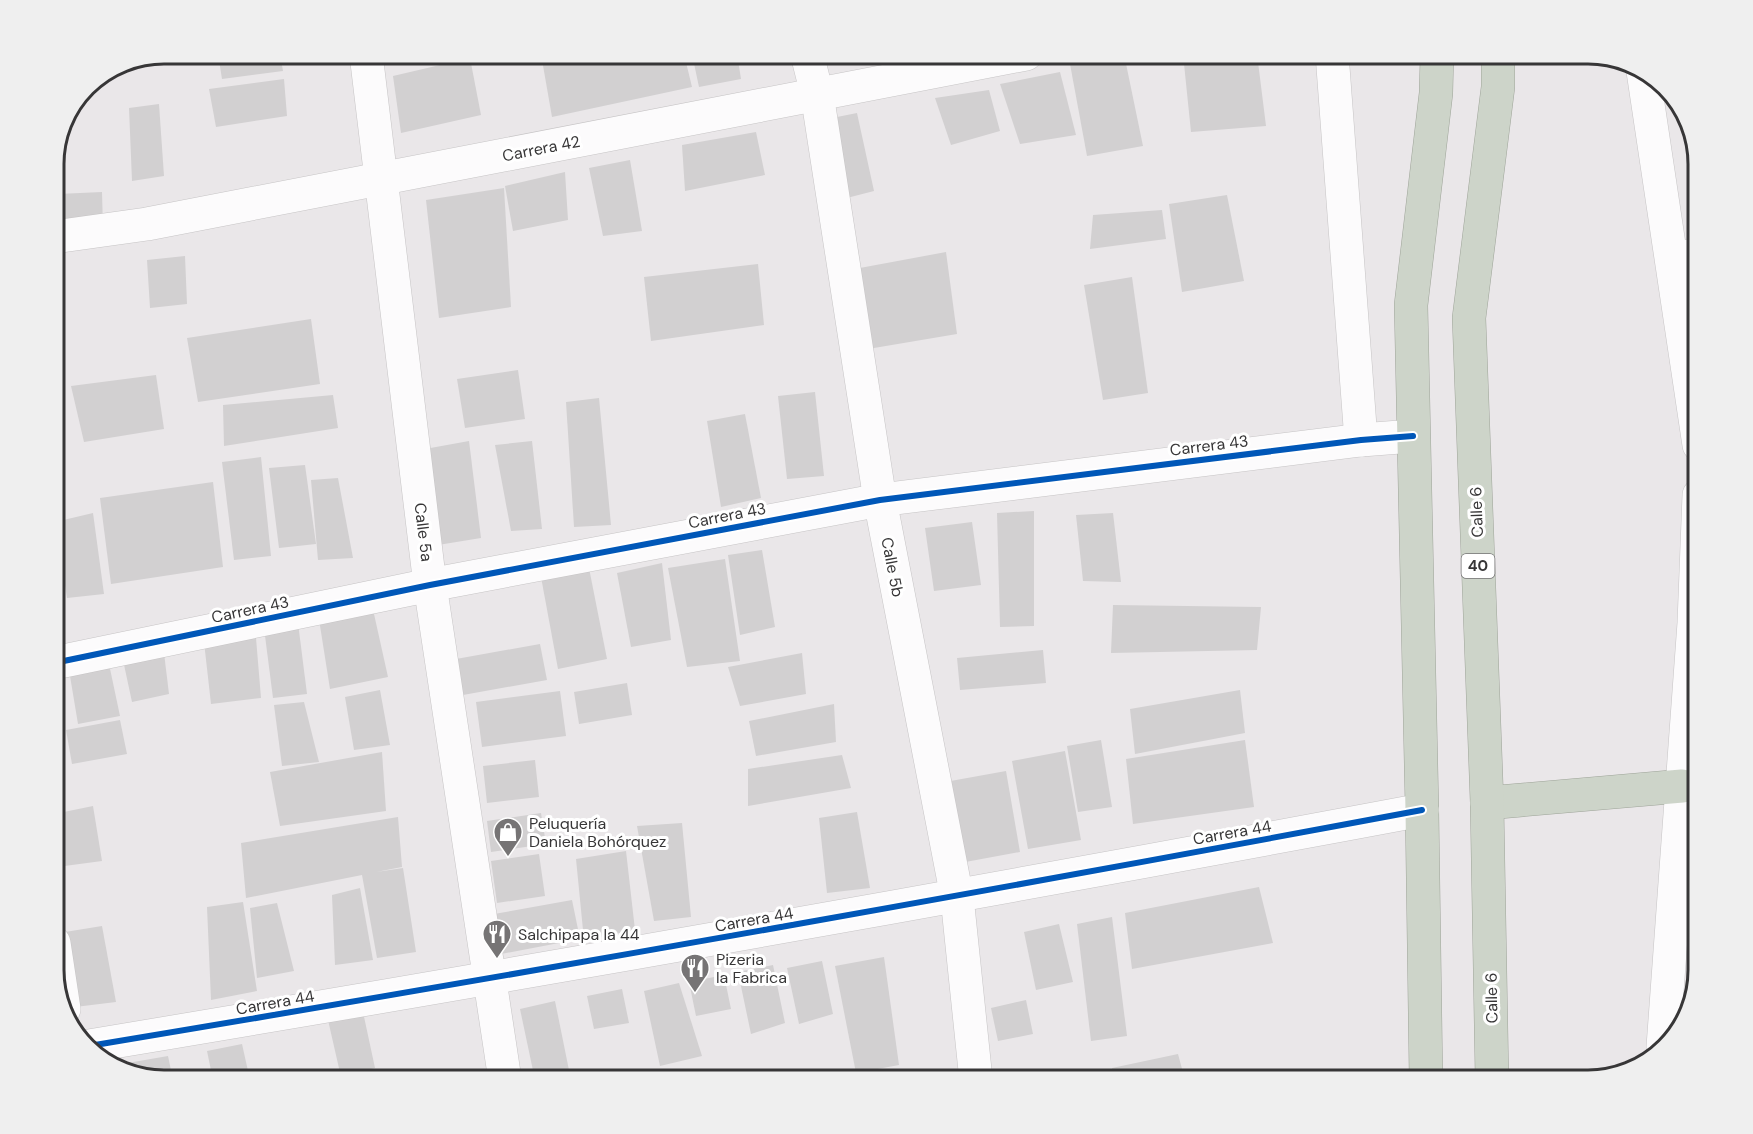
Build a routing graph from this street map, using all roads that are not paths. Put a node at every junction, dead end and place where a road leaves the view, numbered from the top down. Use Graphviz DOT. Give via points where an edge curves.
graph roads {
  1 [pos="367,64"];
  2 [pos="810,64"];
  3 [pos="974,64"];
  4 [pos="1333,64"];
  5 [pos="1437,64"];
  6 [pos="1498,64"];
  7 [pos="1646,82"];
  8 [pos="817,94"];
  9 [pos="380,179"];
  10 [pos="65,235"];
  11 [pos="1685,250"];
  12 [pos="1688,292"];
  13 [pos="1413,436"];
  14 [pos="1361,440"];
  15 [pos="880,500"];
  16 [pos="430,585"];
  17 [pos="65,661"];
  18 [pos="1688,716"];
  19 [pos="1682,786"];
  20 [pos="1487,803"];
  21 [pos="1422,810"];
  22 [pos="1687,882"];
  23 [pos="957,897"];
  24 [pos="489,980"];
  25 [pos="1665,1033"];
  26 [pos="99,1044"];
  27 [pos="503,1070"];
  28 [pos="975,1070"];
  29 [pos="1426,1070"];
  30 [pos="1492,1070"];
  1 -- 9 [label="street, Calle 5a"];
  2 -- 8 [label="street, Calle 5b"];
  3 -- 8 [label="street, Carrera 42"];
  4 -- 14 [label="street"];
  5 -- 13 [label="highway" via="1411,305"];
  6 -- 20 [label="highway, Calle 6 / 40" via="1469,318"];
  7 -- 11 [label="street"];
  8 -- 9 [label="street, Carrera 42"];
  8 -- 15 [label="street, Calle 5b"];
  9 -- 10 [label="street, Carrera 42" via="147,224"];
  9 -- 16 [label="street, Calle 5a"];
  11 -- 12 [label="street"];
  13 -- 14 [label="street, Carrera 43"];
  13 -- 21 [label="highway"];
  14 -- 15 [label="street, Carrera 43"];
  15 -- 16 [label="street, Carrera 43"];
  15 -- 23 [label="street, Calle 5b"];
  16 -- 17 [label="street, Carrera 43"];
  16 -- 24 [label="street, Calle 5a"];
  18 -- 19 [label="street"];
  19 -- 20 [label="highway"];
  19 -- 22 [label="street"];
  20 -- 30 [label="highway, Calle 6 / 40"];
  21 -- 23 [label="street, Carrera 44"];
  21 -- 29 [label="highway"];
  22 -- 25 [label="street"];
  23 -- 24 [label="street, Carrera 44"];
  23 -- 28 [label="street, Calle 5b"];
  24 -- 26 [label="street, Carrera 44"];
  24 -- 27 [label="street, Calle 5a"];
}
